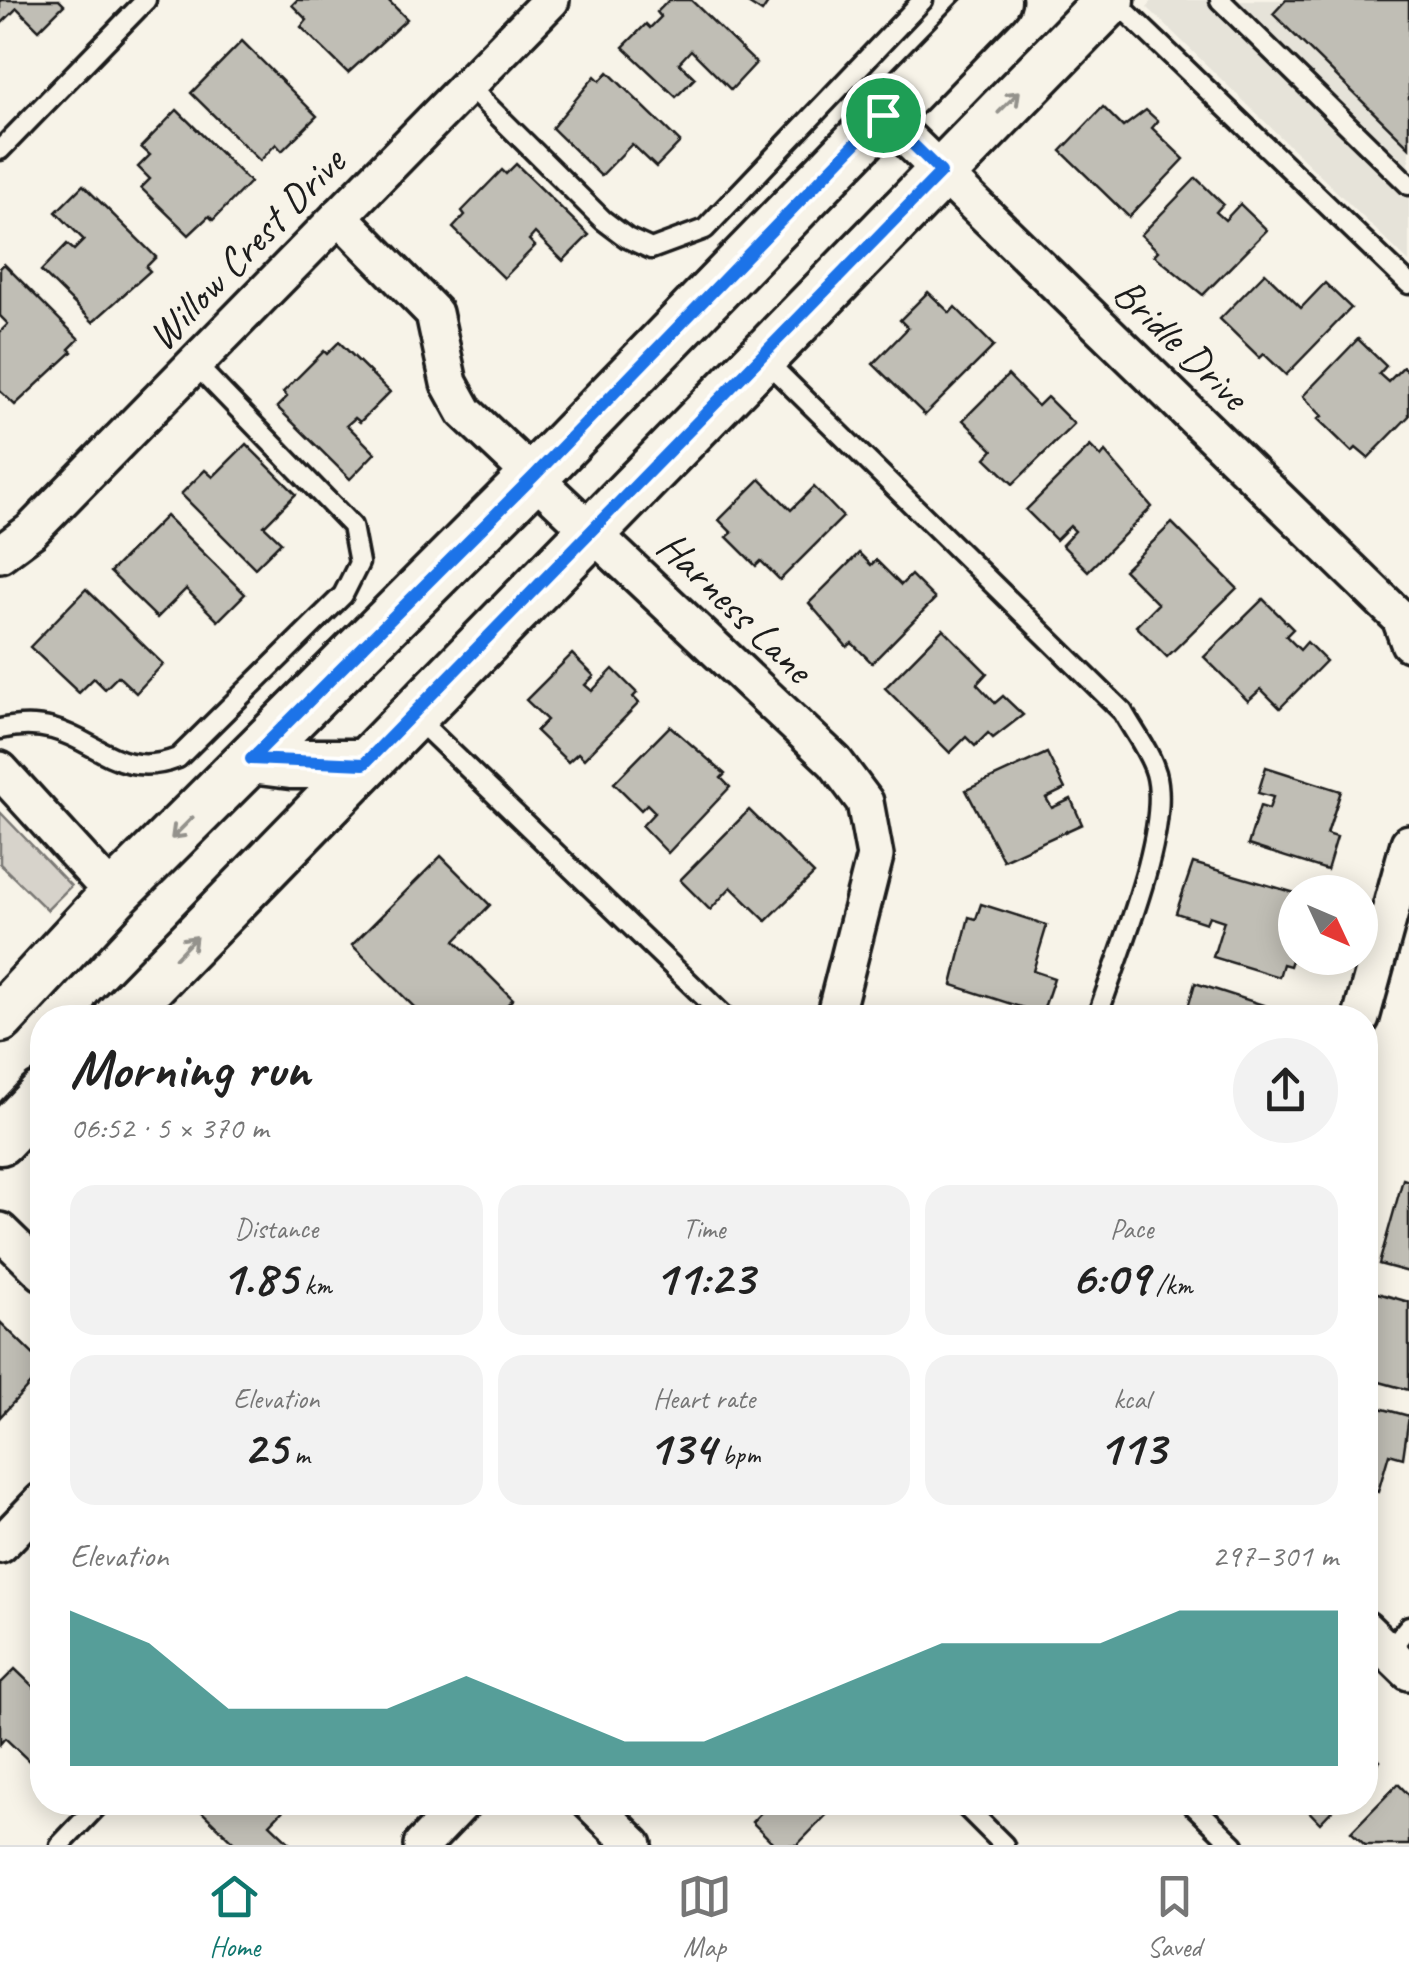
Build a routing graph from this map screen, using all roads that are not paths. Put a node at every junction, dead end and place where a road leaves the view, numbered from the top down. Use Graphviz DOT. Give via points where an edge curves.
graph roads {
  1 [pos="146,0"];
  2 [pos="550,0"];
  3 [pos="923,0"];
  4 [pos="996,0"];
  5 [pos="1112,0"];
  6 [pos="1220,0"];
  7 [pos="467,86"];
  8 [pos="883,115"];
  9 [pos="0,150"];
  10 [pos="941,172"];
  11 [pos="1409,186"];
  12 [pos="339,216"];
  13 [pos="1409,284"];
  14 [pos="760,356"];
  15 [pos="195,364"];
  16 [pos="534,476"];
  17 [pos="590,529"];
  18 [pos="0,554"];
  19 [pos="1409,643"];
  20 [pos="412,714"];
  21 [pos="0,729"];
  22 [pos="251,759"];
  23 [pos="364,764"];
  24 [pos="0,770"];
  25 [pos="1409,842"];
  26 [pos="114,895"];
  27 [pos="141,1005"];
  28 [pos="713,1005"];
  29 [pos="837,1005"];
  30 [pos="1101,1005"];
  31 [pos="1364,1005"];
  32 [pos="0,1018"];
  33 [pos="30,1109"];
  34 [pos="0,1140"];
  35 [pos="0,1230"];
  36 [pos="30,1260"];
  37 [pos="30,1514"];
  38 [pos="0,1545"];
  39 [pos="89,1815"];
  40 [pos="451,1815"];
  41 [pos="603,1815"];
  42 [pos="973,1815"];
  43 [pos="1203,1815"];
  44 [pos="60,1845"];
  45 [pos="422,1845"];
  46 [pos="634,1845"];
  47 [pos="1004,1845"];
  48 [pos="1234,1845"];
  1 -- 9 [label="lane"];
  2 -- 7 [label="street, Willow Crest Drive"];
  3 -- 7 [label="lane" via="705,229 651,248 603,220"];
  4 -- 8 [label="main road"];
  10 -- 5 [label="main road, one-way"];
  5 -- 13 [label="lane"];
  6 -- 11 [label="lane"];
  7 -- 12 [label="street, Willow Crest Drive"];
  8 -- 10 [label="street, Bridle Drive"];
  8 -- 16 [label="main road"];
  10 -- 14 [label="main road"];
  10 -- 19 [label="street, Bridle Drive" via="1400,618"];
  12 -- 15 [label="street, Willow Crest Drive"];
  12 -- 16 [label="street, Harness Lane" via="434,314 449,383 465,412"];
  14 -- 17 [label="main road"];
  14 -- 30 [label="lane" via="1123,712 1146,752 1161,809"];
  15 -- 18 [label="street, Willow Crest Drive" via="31,531"];
  15 -- 21 [label="lane" via="346,518 358,546 354,578 178,758 152,768 114,760 51,726"];
  16 -- 17 [label="street, Harness Lane"];
  16 -- 22 [label="main road"];
  17 -- 20 [label="main road"];
  17 -- 29 [label="street, Harness Lane" via="835,762 865,802 874,856"];
  20 -- 23 [label="main road"];
  20 -- 28 [label="lane"];
  22 -- 23 [label="main road"];
  22 -- 26 [label="main road, one-way"];
  27 -- 23 [label="main road, one-way"];
  24 -- 26 [label="street"];
  25 -- 31 [label="street"];
  26 -- 32 [label="main road"];
  33 -- 34 [label="main road"];
  35 -- 36 [label="street"];
  37 -- 38 [label="street"];
  39 -- 44 [label="lane"];
  40 -- 45 [label="street"];
  41 -- 46 [label="street"];
  42 -- 47 [label="lane"];
  43 -- 48 [label="lane"];
}
